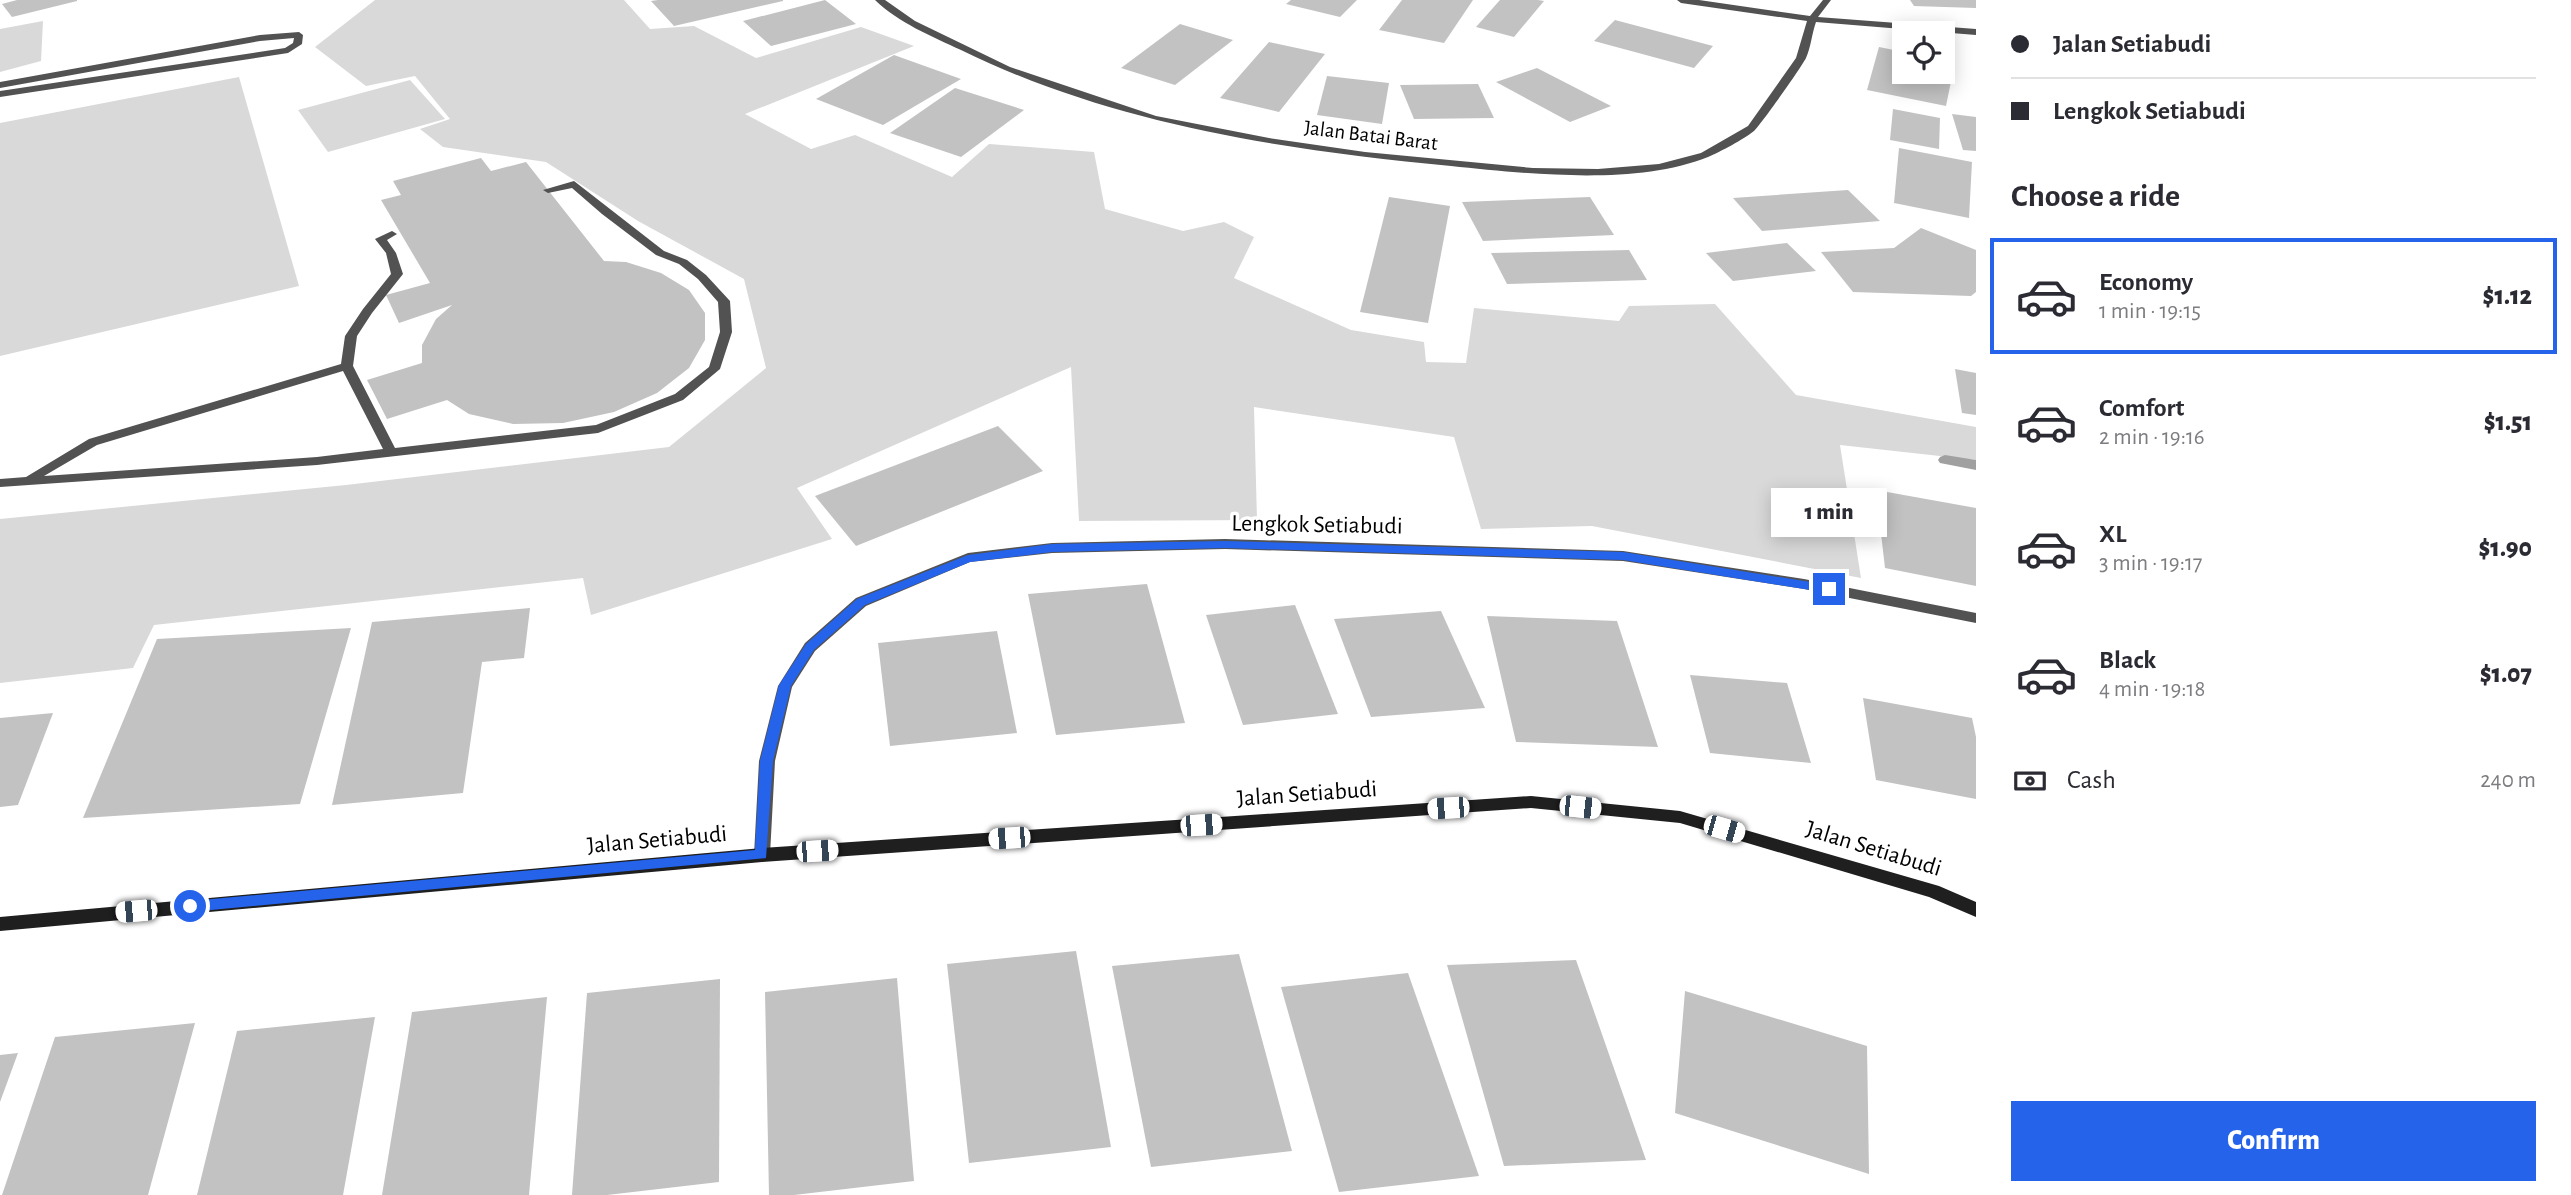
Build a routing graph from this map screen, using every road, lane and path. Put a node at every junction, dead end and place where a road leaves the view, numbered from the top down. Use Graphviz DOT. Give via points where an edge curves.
graph roads {
  1 [pos="879,0"];
  2 [pos="1681,0"];
  3 [pos="1827,0"];
  4 [pos="1812,19"];
  5 [pos="1976,32"];
  6 [pos="0,85"];
  7 [pos="0,94"];
  8 [pos="548,190"];
  9 [pos="392,234"];
  10 [pos="347,366"];
  11 [pos="391,453"];
  12 [pos="28,480"];
  13 [pos="0,483"];
  14 [pos="1976,618"];
  15 [pos="762,855"];
  16 [pos="1976,910"];
  17 [pos="0,923"];
  1 -- 4 [label="street, Jalan Batai Barat" via="912,23 1007,69 1154,118 1297,145 1532,171 1659,167 1705,155 1751,128 1801,58"];
  2 -- 4 [label="street"];
  3 -- 4 [label="street"];
  4 -- 5 [label="street"];
  6 -- 7 [label="street" via="299,35 297,44 288,50"];
  8 -- 11 [label="street" via="574,184 660,253 683,262 702,277 724,301 726,332 714,369 679,397 598,429"];
  9 -- 10 [label="street" via="380,239 391,253 397,274 351,336"];
  10 -- 11 [label="street"];
  10 -- 12 [label="street" via="93,442"];
  11 -- 12 [label="street"];
  12 -- 13 [label="street"];
  14 -- 15 [label="street, Lengkok Setiabudi" via="1804,584 1623,556 1225,544 1052,548 968,558 861,602 810,647 785,685 767,761"];
  15 -- 16 [label="street, Jalan Setiabudi" via="1531,802 1680,817 1933,891"];
  15 -- 17 [label="street, Jalan Setiabudi"];
}
